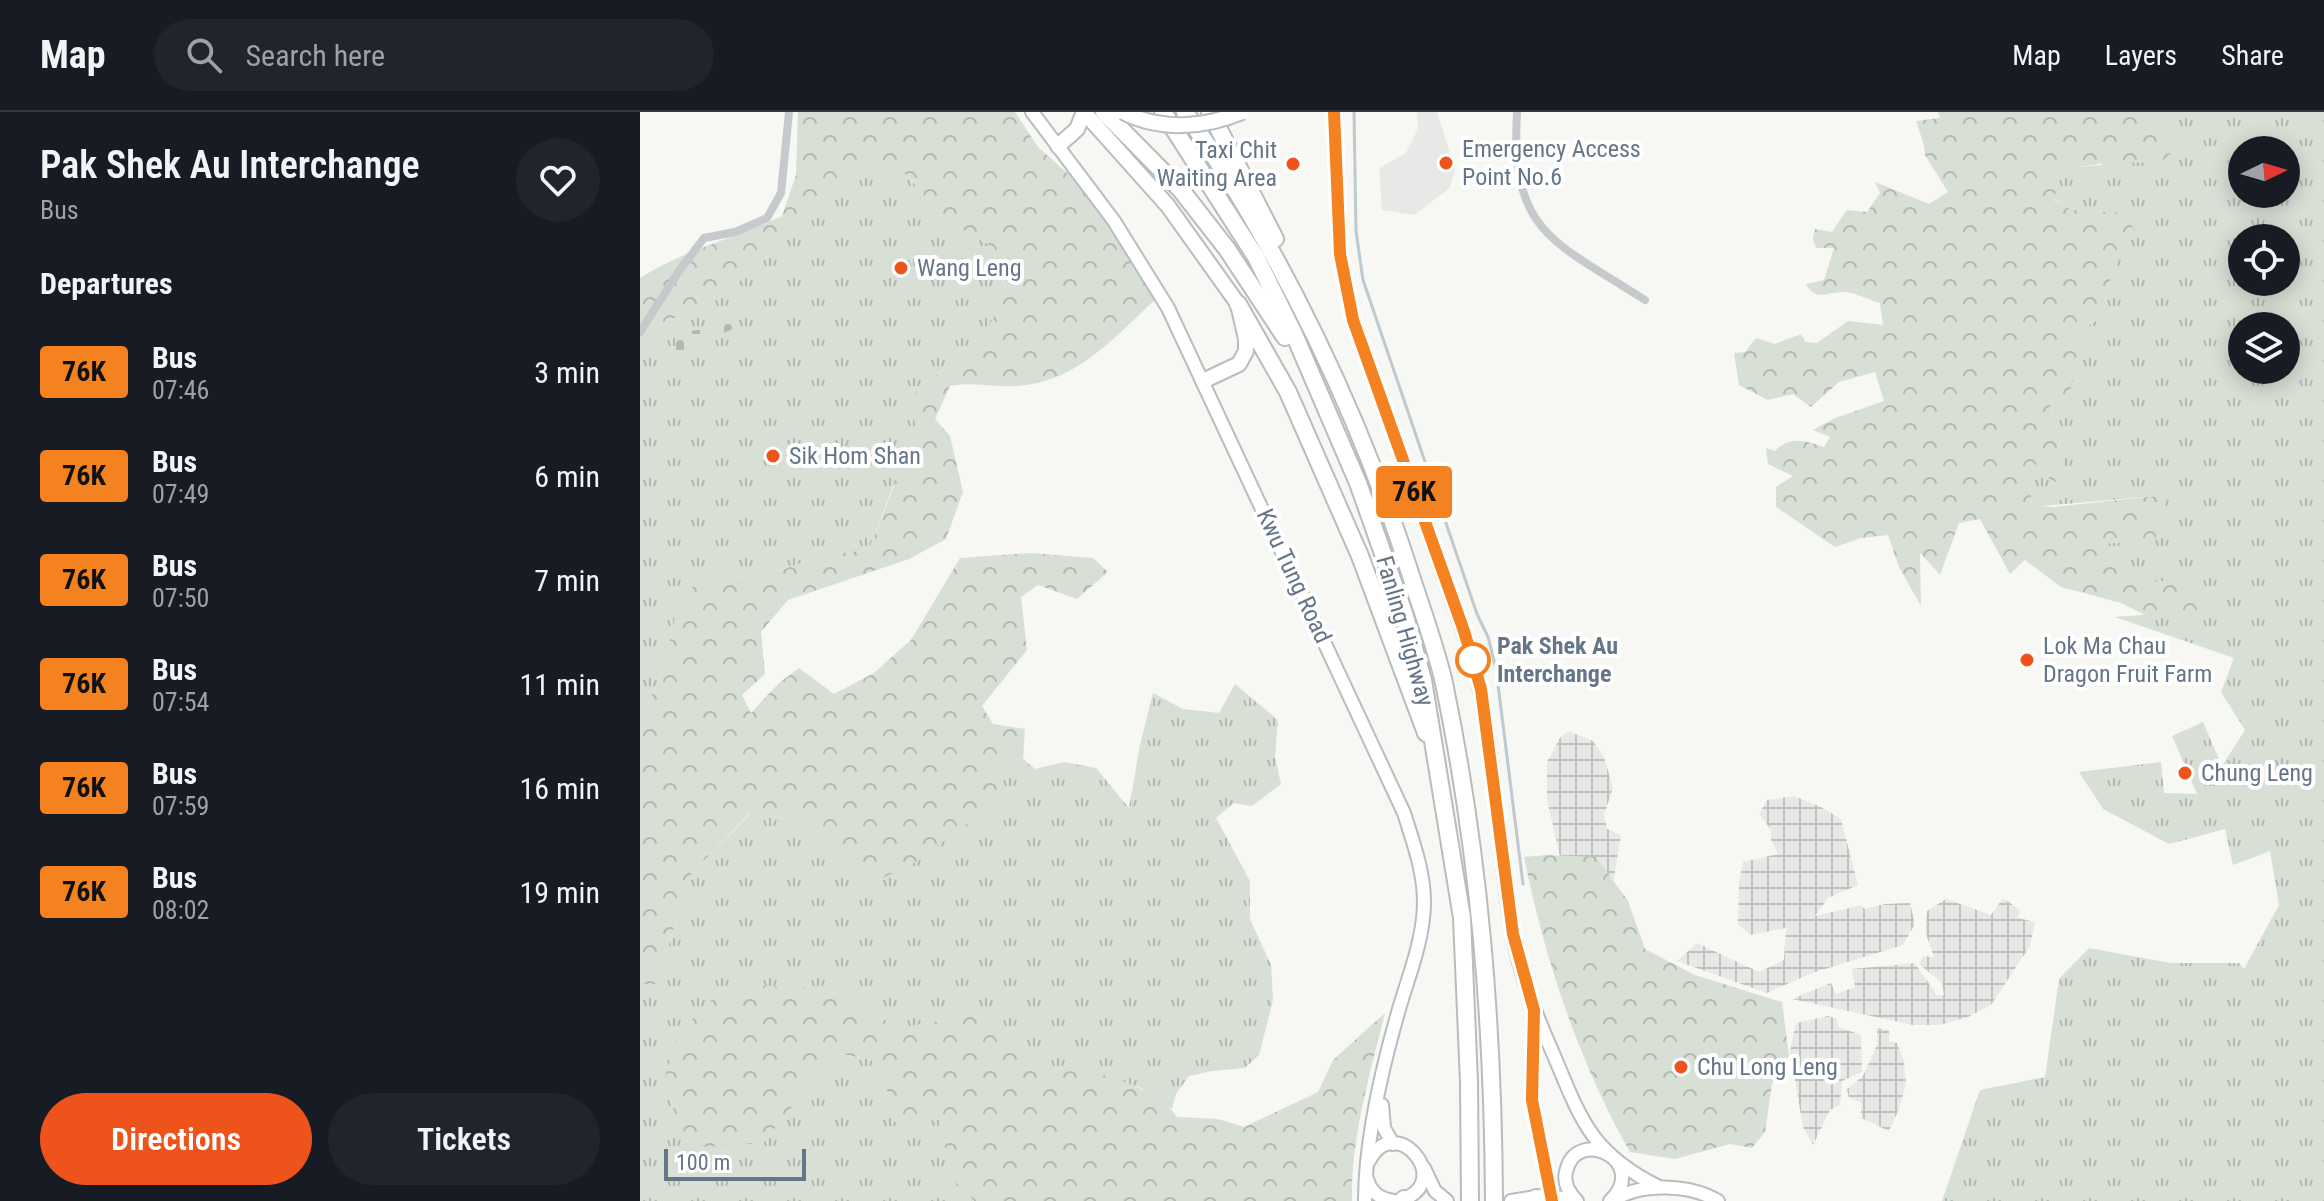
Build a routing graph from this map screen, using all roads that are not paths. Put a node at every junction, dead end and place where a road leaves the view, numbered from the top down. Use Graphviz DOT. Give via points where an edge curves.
graph roads {
  1 [pos="789,112"];
  2 [pos="1032,112"];
  3 [pos="1084,112"];
  4 [pos="1104,112"];
  5 [pos="1123,112"];
  6 [pos="1163,112"];
  7 [pos="1185,112"];
  8 [pos="1242,112"];
  9 [pos="1334,112"];
  10 [pos="1517,112"];
  11 [pos="1211,113"];
  12 [pos="1058,146"];
  13 [pos="1645,300"];
  14 [pos="1238,304"];
  15 [pos="640,332"];
  16 [pos="1203,381"];
  17 [pos="1319,393"];
  18 [pos="1347,404"];
  19 [pos="1437,760"];
  20 [pos="1382,1078"];
  21 [pos="1581,1122"];
  22 [pos="1393,1144"];
  23 [pos="1606,1152"];
  24 [pos="1575,1156"];
  25 [pos="1421,1162"];
  26 [pos="1567,1168"];
  27 [pos="1365,1172"];
  28 [pos="1659,1187"];
  29 [pos="1536,1199"];
  30 [pos="1397,1200"];
  31 [pos="1611,1200"];
  32 [pos="1365,1201"];
  33 [pos="1447,1201"];
  34 [pos="1470,1201"];
  35 [pos="1494,1201"];
  36 [pos="1511,1201"];
  37 [pos="1576,1201"];
  38 [pos="1718,1201"];
  1 -- 15 [label="street" via="781,193 767,218 704,238"];
  2 -- 12 [label="street, Kwu Tung Road"];
  3 -- 12 [label="main road" via="1077,129"];
  3 -- 14 [label="main road" via="1151,186"];
  4 -- 17 [label="highway" via="1181,190 1227,249"];
  5 -- 8 [label="main road, bridge" via="1179,126"];
  6 -- 17 [label="highway, Fanling Highway" via="1256,257"];
  7 -- 18 [label="highway, Fanling Highway" via="1259,231"];
  9 -- 21 [label="street" via="1340,254 1353,320 1473,660 1486,715 1513,934 1534,1010"];
  10 -- 13 [label="street" via="1520,182 1534,220 1553,240"];
  11 -- 18 [label="highway" via="1303,296"];
  12 -- 16 [label="street, Kwu Tung Road" via="1140,260"];
  14 -- 16 [label="main road" via="1246,351 1239,364"];
  14 -- 19 [label="highway" via="1288,392 1336,501"];
  16 -- 20 [label="street, Kwu Tung Road" via="1404,813 1421,871 1423,919"];
  17 -- 19 [label="highway, Fanling Highway" via="1404,613 1425,688"];
  18 -- 35 [label="highway, Fanling Highway" via="1400,543 1442,676 1471,828 1490,1025"];
  19 -- 34 [label="highway, Fanling Highway" via="1463,933"];
  20 -- 22 [label="street, Kwu Tung Road" via="1384,1128"];
  20 -- 27 [label="street, Kwu Tung Road"];
  21 -- 23 [label="street"];
  21 -- 24 [label="street"];
  22 -- 25 [label="street" via="1410,1148"];
  22 -- 27 [label="street" via="1371,1156"];
  23 -- 24 [label="street" via="1588,1150"];
  23 -- 28 [label="street"];
  23 -- 31 [label="street" via="1622,1175"];
  24 -- 26 [label="street"];
  25 -- 30 [label="street" via="1422,1179"];
  25 -- 33 [label="street" via="1435,1191"];
  26 -- 29 [label="street"];
  26 -- 37 [label="street" via="1566,1186"];
  27 -- 30 [label="street" via="1372,1190"];
  27 -- 32 [label="street, Kwu Tung Road"];
  28 -- 31 [label="street"];
  28 -- 38 [label="street"];
  29 -- 36 [label="street"];
  29 -- 37 [label="street" via="1557,1196"];
  30 -- 33 [label="street" via="1426,1195"];
}
